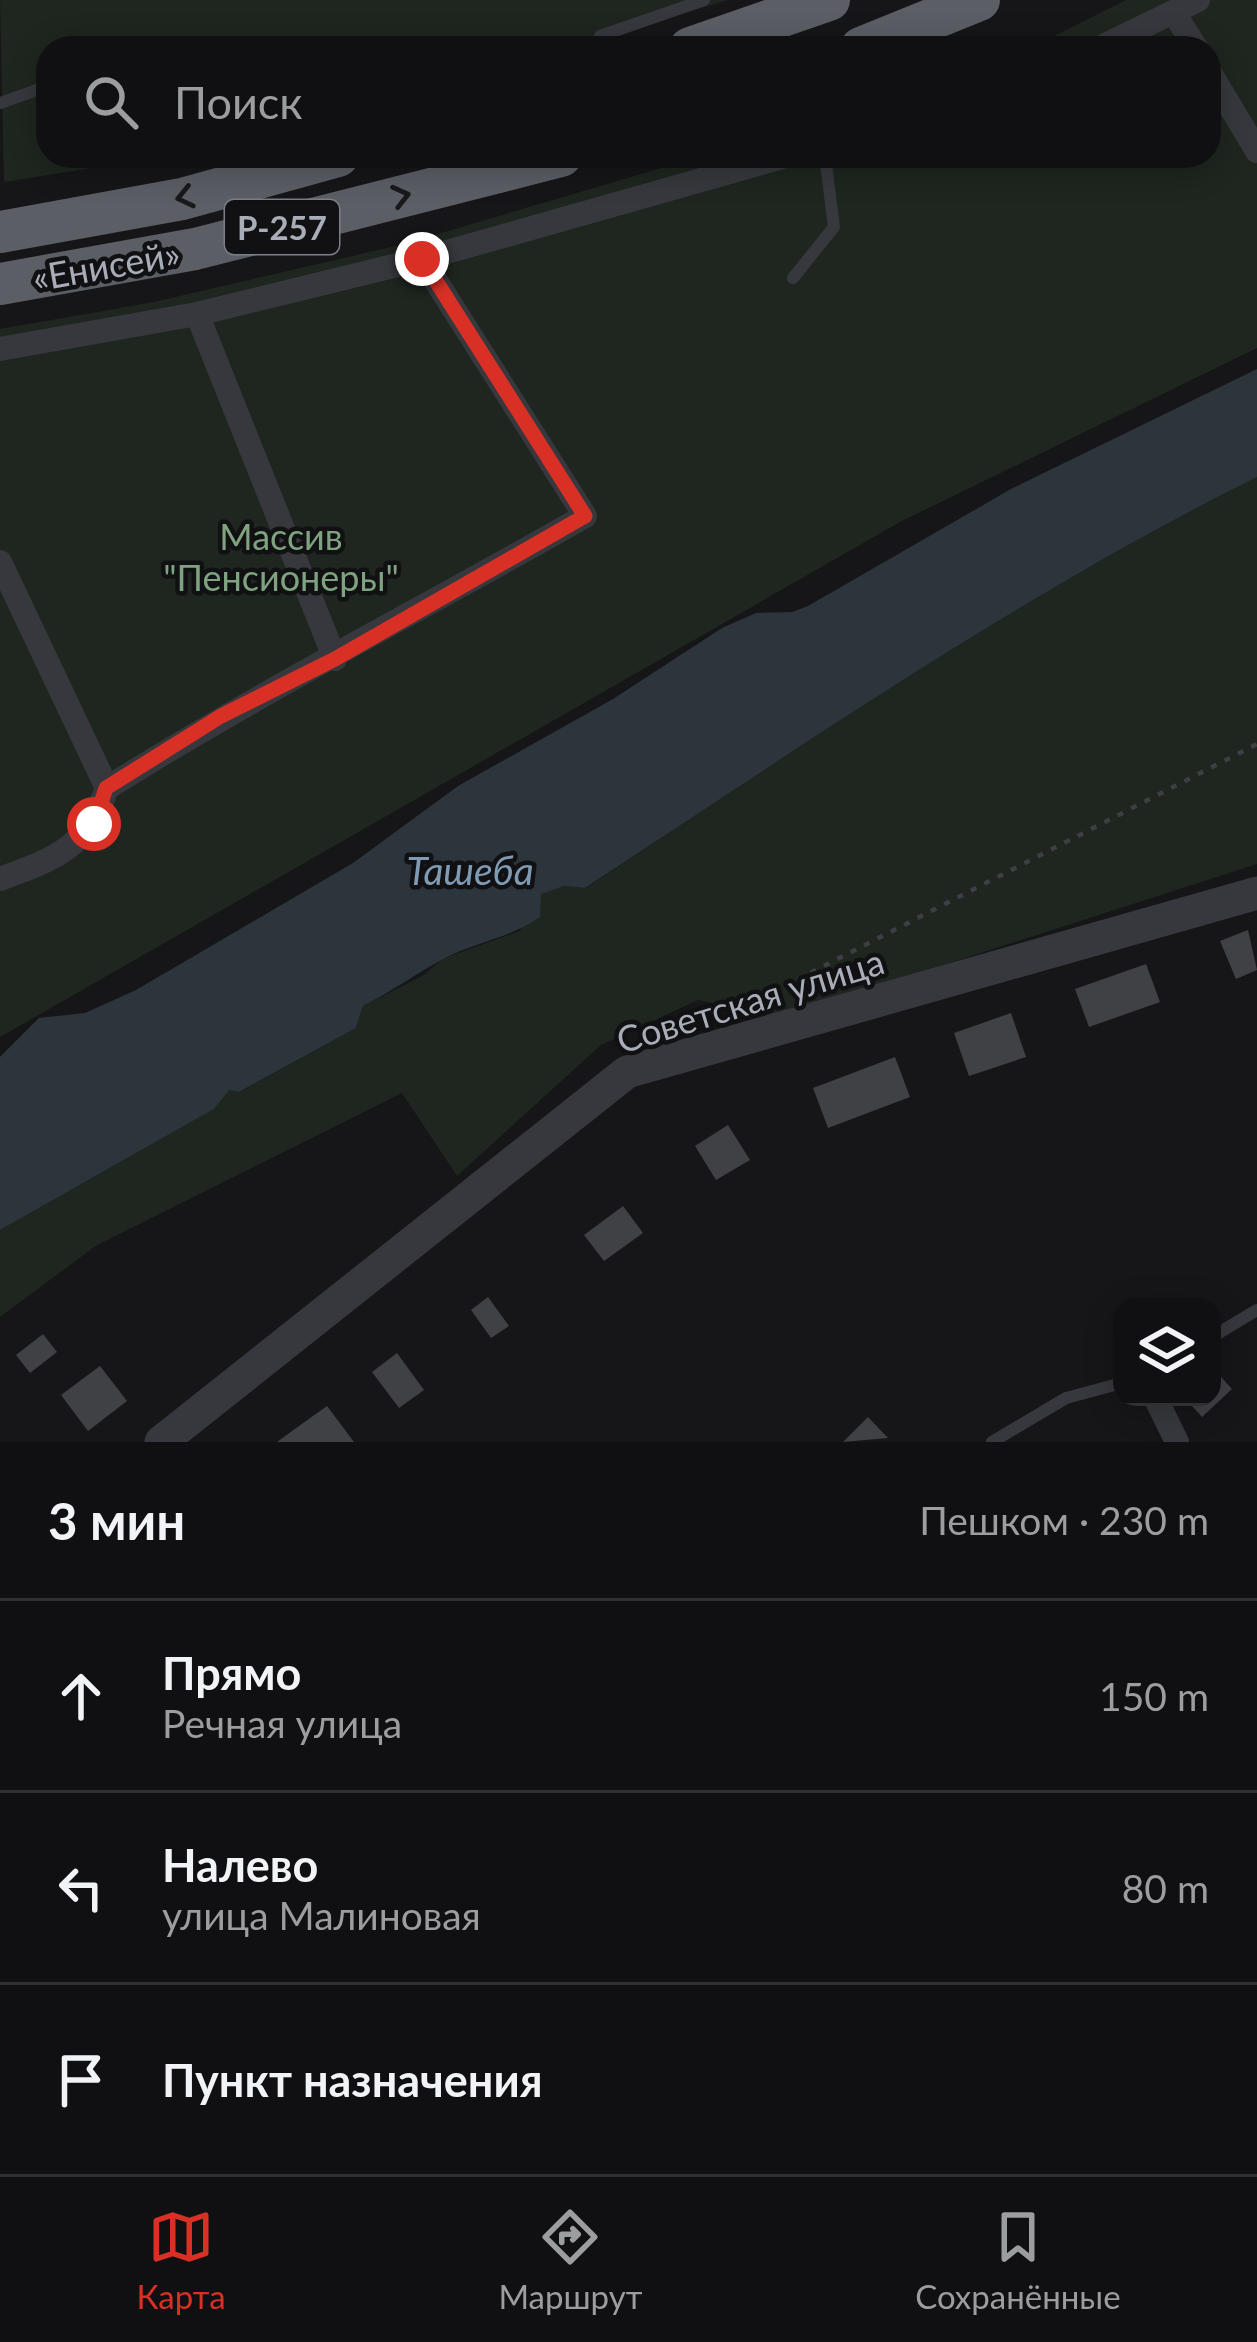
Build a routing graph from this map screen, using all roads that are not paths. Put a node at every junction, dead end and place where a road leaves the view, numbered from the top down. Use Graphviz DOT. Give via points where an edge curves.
graph roads {
  1 [pos="704,0"];
  2 [pos="829,0"];
  3 [pos="979,0"];
  4 [pos="1198,0"];
  5 [pos="1174,13"];
  6 [pos="600,36"];
  7 [pos="726,36"];
  8 [pos="890,36"];
  9 [pos="1125,36"];
  10 [pos="1188,36"];
  11 [pos="36,90"];
  12 [pos="1221,90"];
  13 [pos="0,103"];
  14 [pos="1257,151"];
  15 [pos="294,168"];
  16 [pos="514,168"];
  17 [pos="744,168"];
  18 [pos="827,168"];
  19 [pos="0,232"];
  20 [pos="422,259"];
  21 [pos="794,278"];
  22 [pos="0,284"];
  23 [pos="197,314"];
  24 [pos="0,350"];
  25 [pos="0,562"];
  26 [pos="335,659"];
  27 [pos="106,788"];
  28 [pos="0,879"];
  29 [pos="1257,893"];
  30 [pos="1257,1310"];
  31 [pos="1221,1332"];
  32 [pos="1113,1385"];
  33 [pos="1159,1406"];
  34 [pos="161,1442"];
  35 [pos="992,1442"];
  36 [pos="1177,1442"];
  1 -- 6 [label="lane"];
  2 -- 7 [label="highway"];
  3 -- 8 [label="highway"];
  4 -- 5 [label="street"];
  5 -- 9 [label="street"];
  5 -- 10 [label="street"];
  11 -- 13 [label="lane"];
  12 -- 14 [label="street"];
  15 -- 19 [label="highway, «Енисей» / Р-257, one-way" via="182,199"];
  22 -- 16 [label="highway, «Енисей» / Р-257, one-way" via="195,249"];
  17 -- 20 [label="street"];
  18 -- 21 [label="lane" via="834,227"];
  20 -- 23 [label="street"];
  20 -- 26 [label="street" via="585,516"];
  23 -- 24 [label="street"];
  23 -- 26 [label="street"];
  25 -- 27 [label="street"];
  26 -- 27 [label="street" via="221,716"];
  27 -- 28 [label="street" via="94,824 57,858"];
  29 -- 34 [label="street, Советская улица" via="626,1072"];
  30 -- 31 [label="lane"];
  32 -- 35 [label="lane" via="1066,1398"];
  33 -- 36 [label="street"];
}
